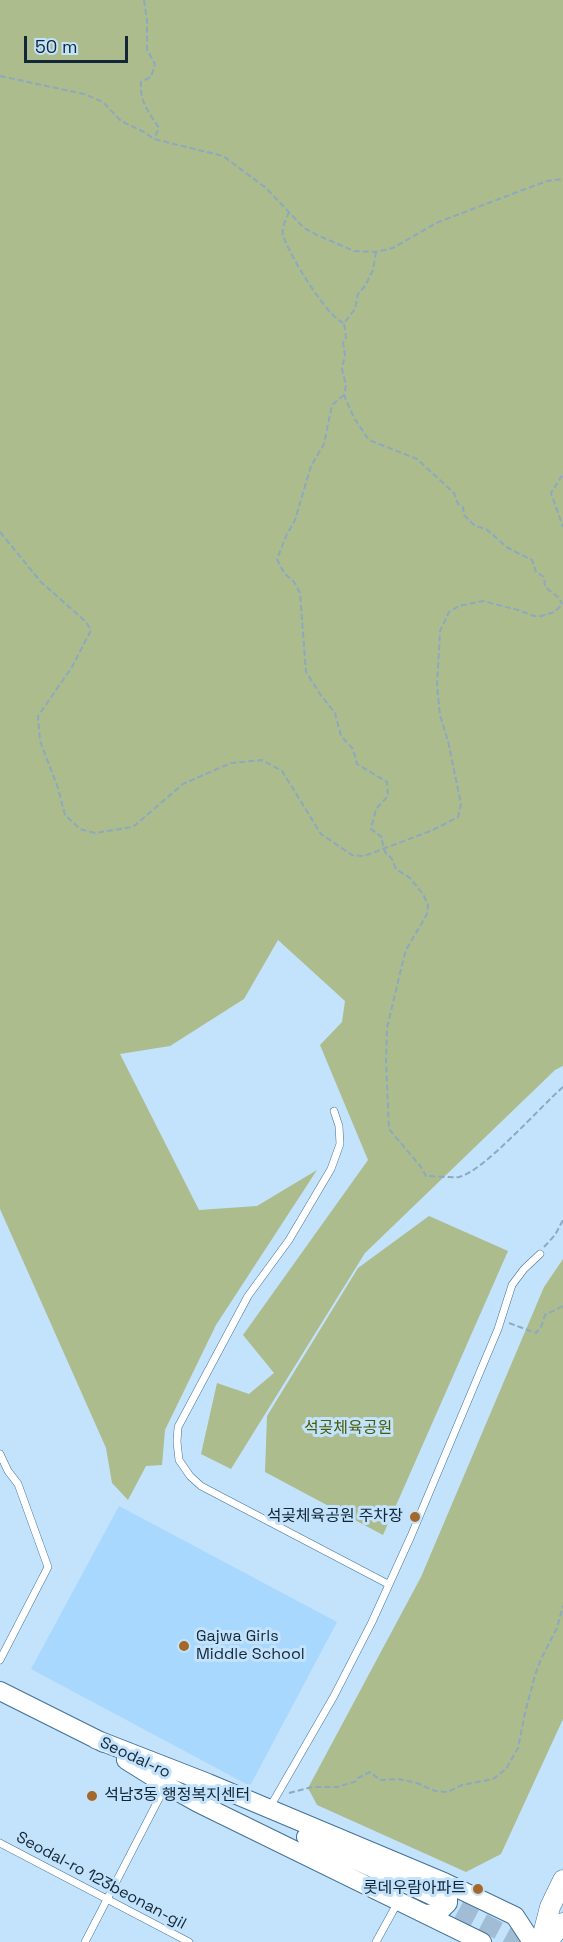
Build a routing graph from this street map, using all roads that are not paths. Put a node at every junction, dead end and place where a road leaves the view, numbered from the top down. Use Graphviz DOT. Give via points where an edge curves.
graph roads {
  1 [pos="334,1110"];
  2 [pos="540,1254"];
  3 [pos="0,1454"];
  4 [pos="388,1584"];
  5 [pos="0,1660"];
  6 [pos="0,1691"];
  7 [pos="95,1739"];
  8 [pos="166,1785"];
  9 [pos="272,1803"];
  10 [pos="0,1843"];
  11 [pos="563,1880"];
  12 [pos="439,1890"];
  13 [pos="107,1899"];
  14 [pos="399,1900"];
  15 [pos="425,1914"];
  16 [pos="563,1923"];
  17 [pos="85,1942"];
  18 [pos="189,1942"];
  19 [pos="376,1942"];
  20 [pos="482,1942"];
  21 [pos="532,1942"];
  22 [pos="541,1942"];
  23 [pos="547,1942"];
  1 -- 4 [label="lane" via="340,1144 331,1169 290,1240 248,1296 219,1347 178,1427 179,1460 201,1486"];
  2 -- 4 [label="lane" via="512,1285 501,1320"];
  3 -- 5 [label="lane" via="18,1484 48,1567"];
  4 -- 9 [label="lane" via="334,1696"];
  6 -- 7 [label="street, Seodal-ro"];
  7 -- 8 [label="street"];
  7 -- 9 [label="street"];
  7 -- 12 [label="street, Seodal-ro"];
  8 -- 13 [label="lane"];
  8 -- 14 [label="street"];
  9 -- 12 [label="street"];
  10 -- 13 [label="lane, Seodal-ro 123beonan-gil"];
  11 -- 22 [label="main road" via="550,1907"];
  12 -- 15 [label="street" via="448,1891 448,1903 438,1913"];
  12 -- 21 [label="street" via="515,1917"];
  13 -- 17 [label="lane"];
  13 -- 18 [label="lane, Seodal-ro 123beonan-gil"];
  14 -- 15 [label="street"];
  14 -- 19 [label="lane"];
  15 -- 20 [label="street"];
  16 -- 23 [label="main road"];
}
